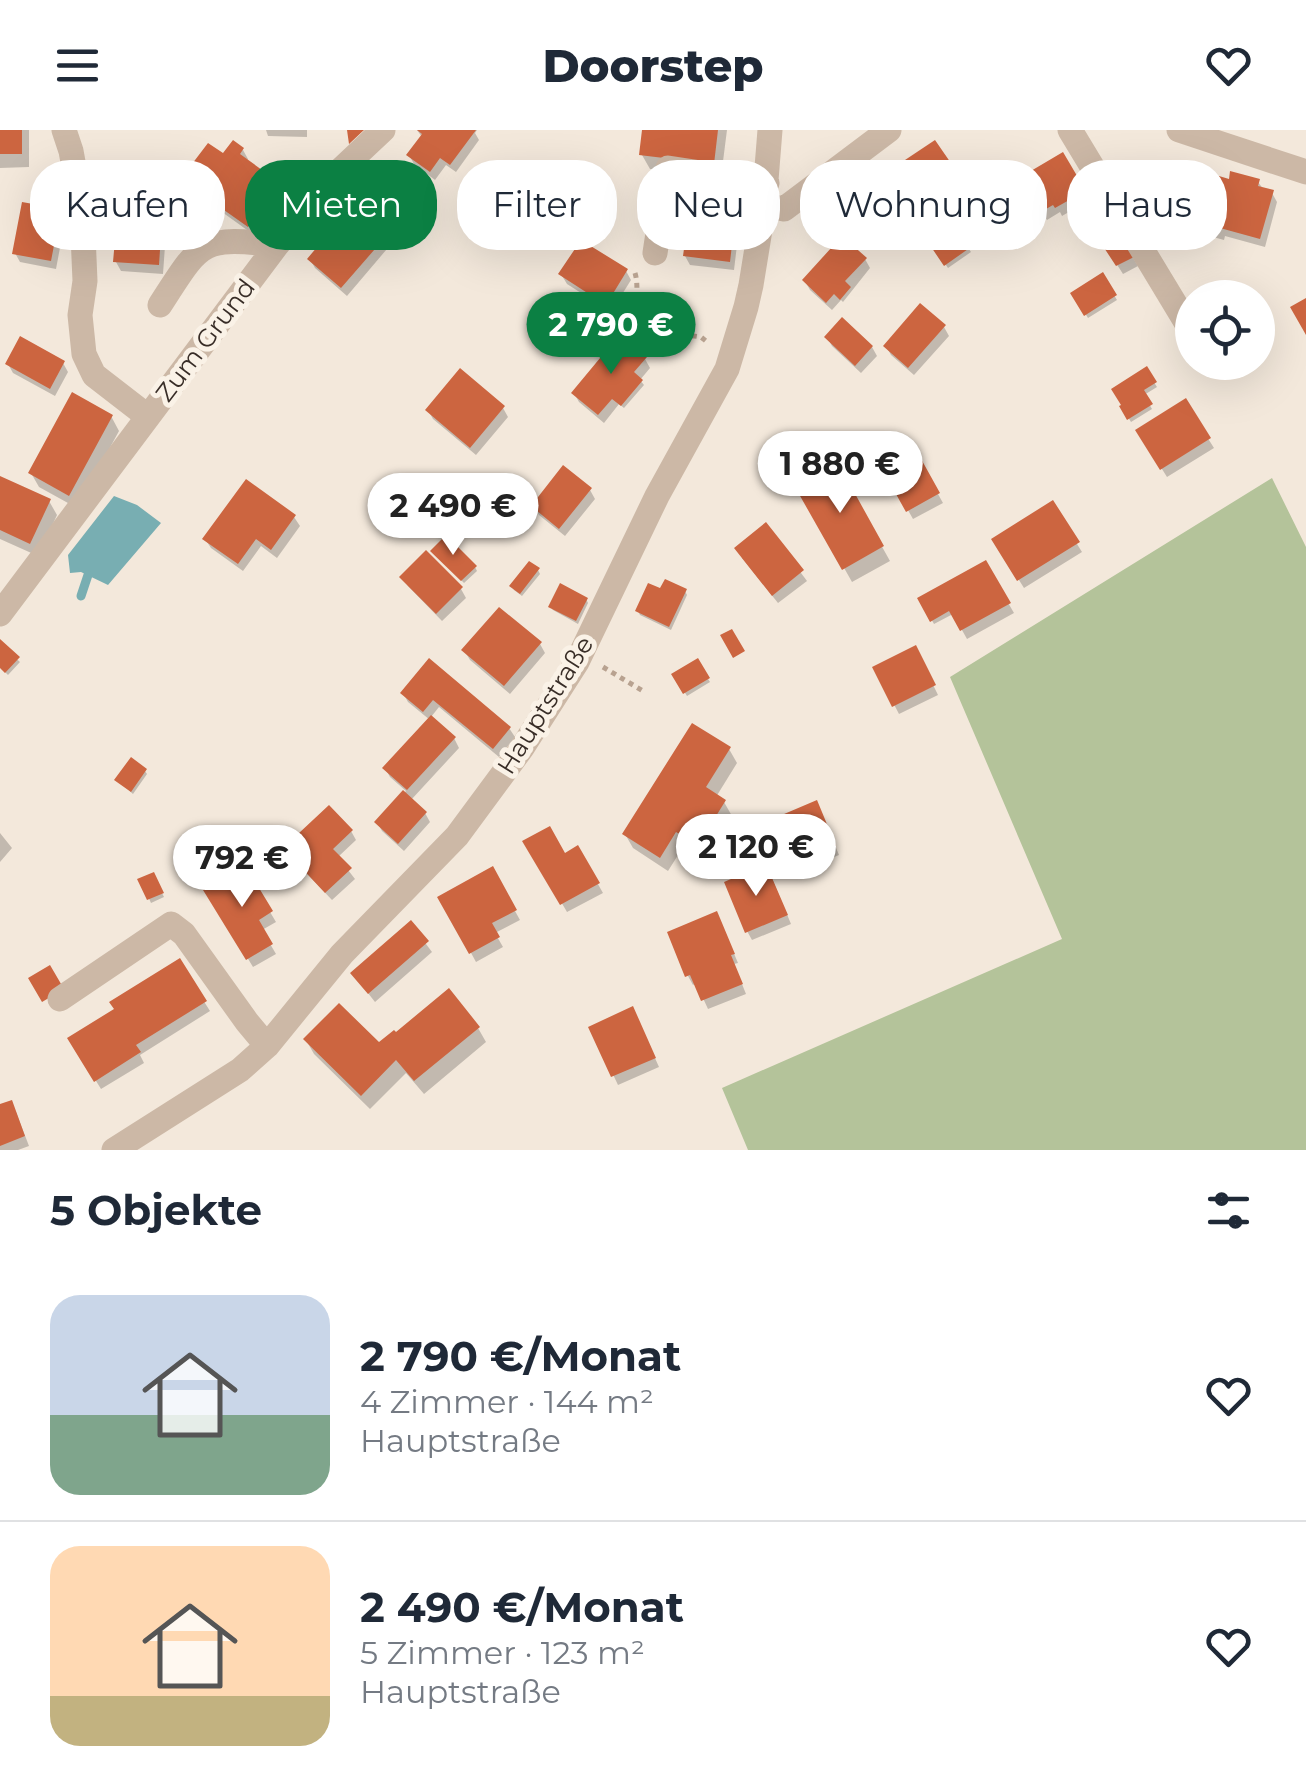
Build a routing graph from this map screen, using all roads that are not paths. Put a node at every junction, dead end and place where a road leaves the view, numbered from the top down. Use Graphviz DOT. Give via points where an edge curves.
graph roads {
  1 [pos="64,130"];
  2 [pos="383,130"];
  3 [pos="770,130"];
  4 [pos="889,130"];
  5 [pos="1070,130"];
  6 [pos="1179,130"];
  7 [pos="351,160"];
  8 [pos="768,160"];
  9 [pos="1305,167"];
  10 [pos="780,206"];
  11 [pos="245,241"];
  12 [pos="273,250"];
  13 [pos="655,250"];
  14 [pos="756,250"];
  15 [pos="655,253"];
  16 [pos="1175,304"];
  17 [pos="160,305"];
  18 [pos="147,416"];
  19 [pos="0,614"];
  20 [pos="60,999"];
  21 [pos="267,1046"];
  22 [pos="114,1150"];
  1 -- 18 [label="street, Zum Grund" via="82,211 84,354 94,375"];
  2 -- 7 [label="street, Zum Grund"];
  3 -- 8 [label="street, Hauptstraße"];
  4 -- 10 [label="street"];
  5 -- 16 [label="street"];
  6 -- 9 [label="street"];
  11 -- 17 [label="street" via="213,243 193,254"];
  12 -- 18 [label="street, Zum Grund"];
  13 -- 15 [label="street"];
  14 -- 21 [label="street, Hauptstraße" via="727,368 577,662 456,836 342,954"];
  18 -- 19 [label="street, Zum Grund"];
  20 -- 21 [label="street" via="171,924"];
  21 -- 22 [label="street, Hauptstraße"];
}
